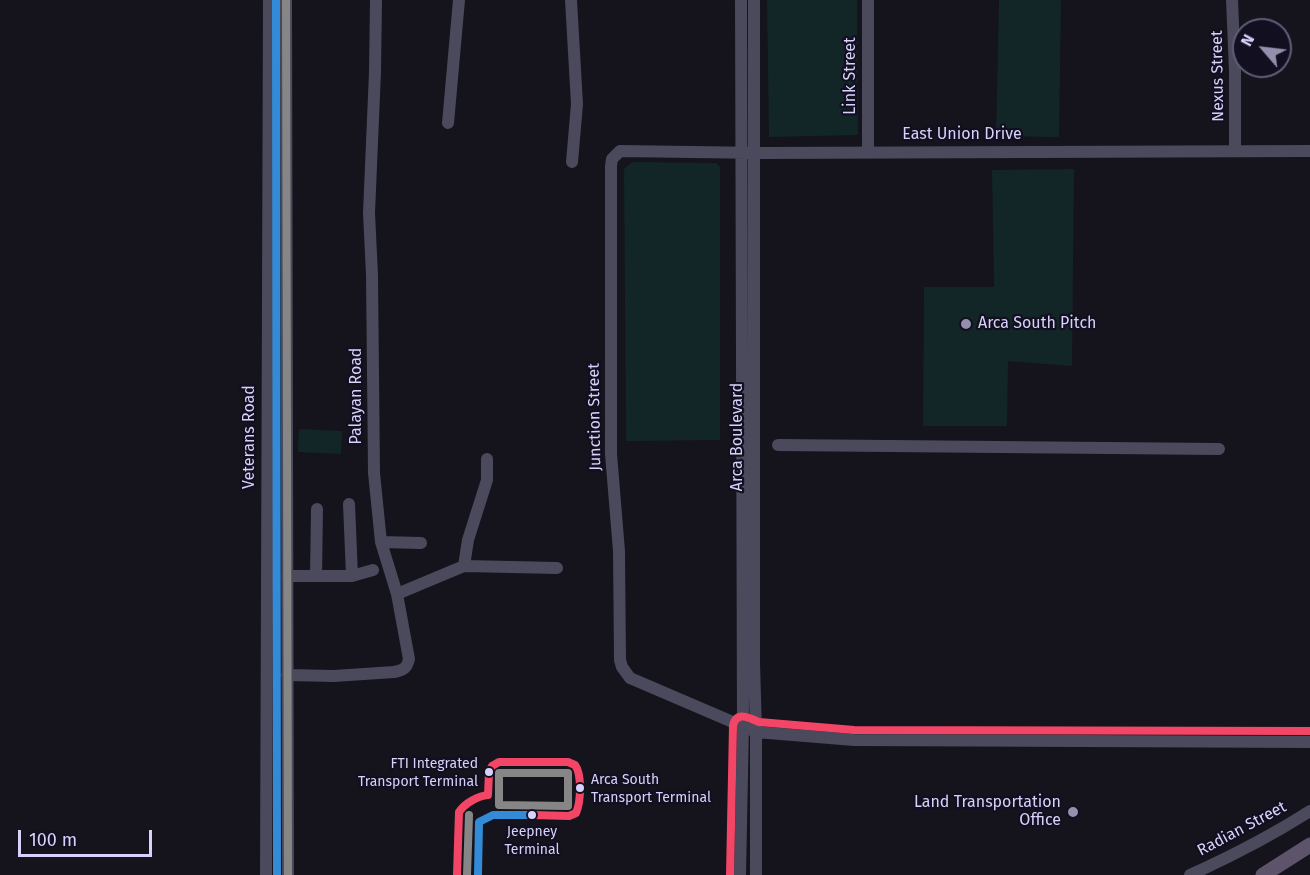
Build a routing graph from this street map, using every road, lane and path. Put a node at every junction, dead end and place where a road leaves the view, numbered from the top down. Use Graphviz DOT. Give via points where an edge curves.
graph roads {
  1 [pos="269,0"];
  2 [pos="286,0"];
  3 [pos="376,0"];
  4 [pos="459,0"];
  5 [pos="571,0"];
  6 [pos="741,0"];
  7 [pos="754,0"];
  8 [pos="868,0"];
  9 [pos="1232,0"];
  10 [pos="448,123"];
  11 [pos="1235,151"];
  12 [pos="741,152"];
  13 [pos="868,152"];
  14 [pos="1310,152"];
  15 [pos="615,153"];
  16 [pos="754,153"];
  17 [pos="572,162"];
  18 [pos="778,445"];
  19 [pos="1219,449"];
  20 [pos="487,459"];
  21 [pos="349,504"];
  22 [pos="316,509"];
  23 [pos="381,542"];
  24 [pos="421,543"];
  25 [pos="464,566"];
  26 [pos="557,568"];
  27 [pos="373,570"];
  28 [pos="287,576"];
  29 [pos="316,576"];
  30 [pos="352,576"];
  31 [pos="397,594"];
  32 [pos="287,675"];
  33 [pos="743,726"];
  34 [pos="756,732"];
  35 [pos="1310,742"];
  36 [pos="1310,811"];
  37 [pos="1310,845"];
  38 [pos="266,875"];
  39 [pos="288,875"];
  40 [pos="740,875"];
  41 [pos="756,875"];
  42 [pos="1190,875"];
  43 [pos="1263,875"];
  1 -- 38 [label="street, Veterans Road"];
  2 -- 28 [label="street"];
  3 -- 23 [label="street, Palayan Road" via="369,213 374,473"];
  4 -- 10 [label="street"];
  5 -- 17 [label="street" via="577,104"];
  6 -- 12 [label="street, Arca Boulevard"];
  7 -- 16 [label="street, Arca Boulevard"];
  8 -- 13 [label="street, Link Street"];
  9 -- 11 [label="street, Nexus Street"];
  11 -- 13 [label="street, East Union Drive"];
  11 -- 14 [label="street, East Union Drive"];
  12 -- 15 [label="street, East Union Drive"];
  12 -- 16 [label="street, East Union Drive"];
  12 -- 33 [label="street, Arca Boulevard"];
  13 -- 16 [label="street, East Union Drive"];
  15 -- 33 [label="street, Junction Street" via="611,166 611,454 619,551 620,660 630,678"];
  16 -- 34 [label="street, Arca Boulevard"];
  18 -- 19 [label="street"];
  20 -- 25 [label="street" via="487,480"];
  21 -- 30 [label="street"];
  22 -- 29 [label="street"];
  23 -- 24 [label="street"];
  23 -- 31 [label="street, Palayan Road"];
  25 -- 26 [label="street"];
  25 -- 31 [label="street"];
  27 -- 30 [label="street"];
  28 -- 29 [label="street"];
  28 -- 32 [label="street"];
  29 -- 30 [label="street"];
  31 -- 32 [label="street, Palayan Road" via="409,658 403,670"];
  32 -- 39 [label="street"];
  33 -- 34 [label="street"];
  33 -- 40 [label="street, Arca Boulevard"];
  34 -- 35 [label="street" via="854,740"];
  34 -- 41 [label="street, Arca Boulevard"];
  36 -- 42 [label="street, Radian Street"];
  37 -- 43 [label="main road"];
}
